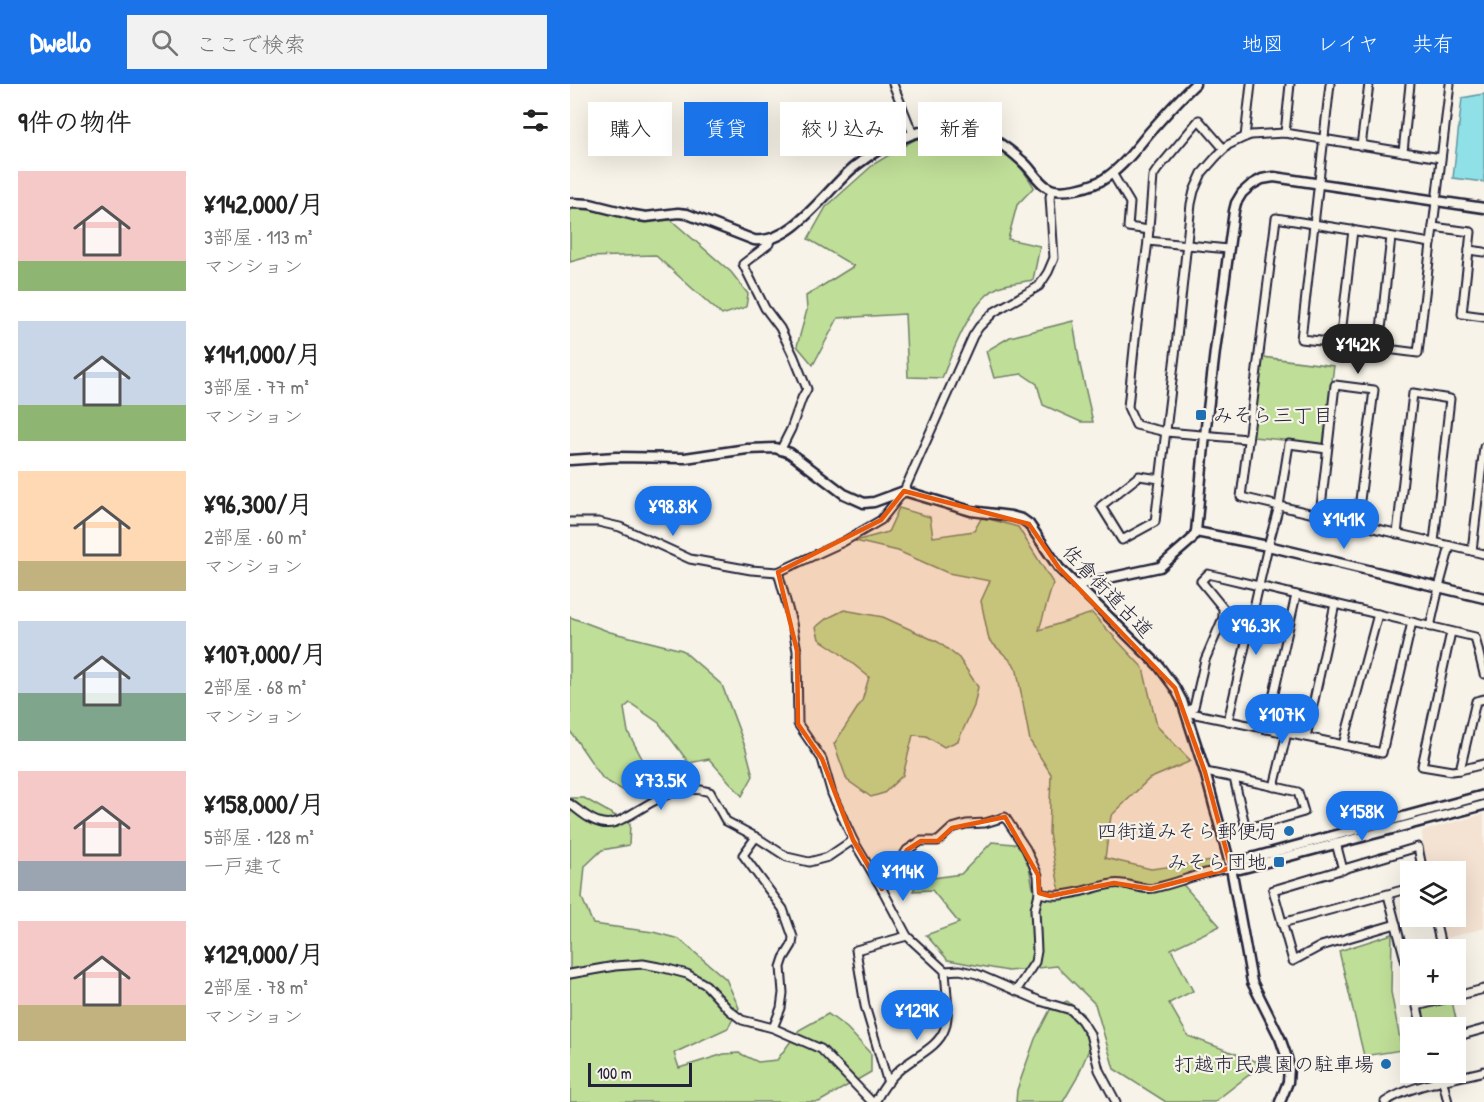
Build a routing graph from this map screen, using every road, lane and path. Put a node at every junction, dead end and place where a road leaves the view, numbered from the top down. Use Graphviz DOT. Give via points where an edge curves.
graph roads {
  1 [pos="893,84"];
  2 [pos="1195,84"];
  3 [pos="1251,84"];
  4 [pos="1290,84"];
  5 [pos="1330,84"];
  6 [pos="1369,84"];
  7 [pos="1410,84"];
  8 [pos="1450,84"];
  9 [pos="1285,133"];
  10 [pos="913,134"];
  11 [pos="1245,136"];
  12 [pos="1323,140"];
  13 [pos="1361,146"];
  14 [pos="1224,148"];
  15 [pos="1403,152"];
  16 [pos="1441,158"];
  17 [pos="1112,173"];
  18 [pos="1319,184"];
  19 [pos="1052,190"];
  20 [pos="1436,201"];
  21 [pos="570,203"];
  22 [pos="1484,208"];
  23 [pos="1313,224"];
  24 [pos="1433,227"];
  25 [pos="1149,230"];
  26 [pos="1353,231"];
  27 [pos="1391,237"];
  28 [pos="770,239"];
  29 [pos="1148,241"];
  30 [pos="1431,243"];
  31 [pos="1186,244"];
  32 [pos="1228,249"];
  33 [pos="1469,250"];
  34 [pos="1484,252"];
  35 [pos="1484,316"];
  36 [pos="1166,432"];
  37 [pos="1205,435"];
  38 [pos="1248,439"];
  39 [pos="1484,447"];
  40 [pos="781,449"];
  41 [pos="1328,449"];
  42 [pos="570,460"];
  43 [pos="1160,479"];
  44 [pos="904,491"];
  45 [pos="1279,506"];
  46 [pos="1320,515"];
  47 [pos="570,522"];
  48 [pos="1357,524"];
  49 [pos="1196,532"];
  50 [pos="1397,534"];
  51 [pos="1434,542"];
  52 [pos="1268,546"];
  53 [pos="1450,546"];
  54 [pos="1472,551"];
  55 [pos="1484,554"];
  56 [pos="778,572"];
  57 [pos="1076,585"];
  58 [pos="1260,586"];
  59 [pos="1439,587"];
  60 [pos="1296,595"];
  61 [pos="1484,598"];
  62 [pos="1335,604"];
  63 [pos="1378,614"];
  64 [pos="1412,622"];
  65 [pos="1430,627"];
  66 [pos="1451,632"];
  67 [pos="1484,674"];
  68 [pos="1484,699"];
  69 [pos="1186,712"];
  70 [pos="1228,721"];
  71 [pos="1266,729"];
  72 [pos="1287,733"];
  73 [pos="1306,737"];
  74 [pos="1343,745"];
  75 [pos="1484,764"];
  76 [pos="1460,770"];
  77 [pos="1205,772"];
  78 [pos="1234,778"];
  79 [pos="1274,787"];
  80 [pos="1484,795"];
  81 [pos="570,804"];
  82 [pos="1484,805"];
  83 [pos="756,837"];
  84 [pos="853,840"];
  85 [pos="1336,843"];
  86 [pos="1421,861"];
  87 [pos="1231,868"];
  88 [pos="1343,870"];
  89 [pos="882,889"];
  90 [pos="1400,891"];
  91 [pos="1039,894"];
  92 [pos="1388,894"];
  93 [pos="1282,923"];
  94 [pos="1396,924"];
  95 [pos="907,936"];
  96 [pos="1400,939"];
  97 [pos="945,971"];
  98 [pos="570,974"];
  99 [pos="1484,989"];
  100 [pos="1016,991"];
  101 [pos="1466,993"];
  102 [pos="1421,1005"];
  103 [pos="1417,1006"];
  104 [pos="1420,1017"];
  105 [pos="773,1028"];
  106 [pos="1484,1029"];
  107 [pos="1466,1034"];
  108 [pos="1484,1071"];
  109 [pos="1466,1075"];
  110 [pos="888,1083"];
  111 [pos="1411,1083"];
  112 [pos="1435,1083"];
  113 [pos="1439,1083"];
  114 [pos="1413,1089"];
  115 [pos="873,1102"];
  116 [pos="1116,1102"];
  117 [pos="1280,1102"];
  118 [pos="1385,1102"];
  119 [pos="1448,1102"];
  1 -- 10 [label="street"];
  2 -- 17 [label="street"];
  3 -- 11 [label="street"];
  4 -- 9 [label="street"];
  5 -- 12 [label="street"];
  6 -- 13 [label="street"];
  7 -- 15 [label="street"];
  8 -- 16 [label="street"];
  9 -- 11 [label="street"];
  9 -- 12 [label="street"];
  10 -- 19 [label="street" via="963,127 976,131 1022,161"];
  10 -- 28 [label="street" via="853,167 809,213"];
  11 -- 14 [label="street"];
  12 -- 13 [label="street"];
  12 -- 18 [label="street"];
  13 -- 15 [label="street"];
  14 -- 25 [label="street" via="1199,120 1154,176"];
  14 -- 31 [label="street" via="1197,181"];
  15 -- 16 [label="street"];
  16 -- 20 [label="street"];
  17 -- 19 [label="street" via="1096,183"];
  17 -- 25 [label="street" via="1131,203 1128,227"];
  18 -- 20 [label="street"];
  18 -- 23 [label="street"];
  18 -- 32 [label="street" via="1274,177 1251,185 1236,202"];
  19 -- 44 [label="street" via="1052,264 1039,286 994,312 973,336"];
  20 -- 22 [label="street"];
  20 -- 24 [label="street"];
  21 -- 28 [label="street" via="646,217 687,213 754,240"];
  23 -- 26 [label="street"];
  23 -- 26 [label="street" via="1301,339 1340,343"];
  23 -- 38 [label="street" via="1275,218"];
  24 -- 30 [label="street"];
  24 -- 33 [label="street" via="1471,232"];
  25 -- 29 [label="street"];
  26 -- 27 [label="street"];
  27 -- 30 [label="street"];
  27 -- 30 [label="street" via="1379,348 1418,353"];
  28 -- 40 [label="street" via="743,264 780,328 807,388"];
  29 -- 31 [label="street"];
  29 -- 36 [label="street" via="1128,407 1136,425"];
  31 -- 32 [label="street"];
  31 -- 36 [label="street"];
  32 -- 37 [label="street"];
  33 -- 34 [label="street"];
  33 -- 35 [label="street" via="1462,314"];
  36 -- 37 [label="street"];
  36 -- 43 [label="street"];
  37 -- 38 [label="street"];
  37 -- 49 [label="street"];
  38 -- 45 [label="street" via="1241,497"];
  39 -- 54 [label="street"];
  40 -- 42 [label="street" via="747,449 684,458"];
  40 -- 44 [label="street" via="855,500 874,502"];
  41 -- 45 [label="street" via="1288,444"];
  41 -- 46 [label="street"];
  41 -- 48 [label="street" via="1335,386 1374,390"];
  43 -- 43 [label="street" via="1155,522 1122,540 1101,506 1139,476"];
  44 -- 56 [label="street" via="881,520"];
  44 -- 57 [label="street, 佐倉街道古道" via="971,511 1022,519"];
  45 -- 46 [label="street"];
  45 -- 52 [label="street"];
  46 -- 48 [label="street"];
  47 -- 56 [label="street" via="620,527 690,559"];
  48 -- 50 [label="street"];
  49 -- 52 [label="street"];
  49 -- 57 [label="street" via="1160,567"];
  50 -- 51 [label="street"];
  50 -- 51 [label="street" via="1413,393 1450,399"];
  51 -- 53 [label="street"];
  52 -- 58 [label="street"];
  52 -- 59 [label="street"];
  53 -- 54 [label="street"];
  53 -- 59 [label="street"];
  54 -- 55 [label="street"];
  56 -- 84 [label="street" via="797,651 798,724 822,759 832,794"];
  57 -- 69 [label="street, 佐倉街道古道" via="1158,665"];
  58 -- 60 [label="street"];
  58 -- 69 [label="street" via="1208,574 1202,580 1223,608 1223,618 1205,660 1194,707"];
  58 -- 70 [label="street"];
  59 -- 61 [label="street"];
  59 -- 65 [label="street"];
  60 -- 62 [label="street"];
  60 -- 71 [label="street"];
  62 -- 63 [label="street"];
  62 -- 73 [label="street"];
  63 -- 64 [label="street"];
  63 -- 74 [label="street"];
  64 -- 65 [label="street"];
  64 -- 74 [label="street" via="1382,753"];
  65 -- 66 [label="street"];
  66 -- 67 [label="street" via="1475,637"];
  66 -- 76 [label="street" via="1422,766"];
  68 -- 76 [label="street" via="1476,701"];
  69 -- 70 [label="street"];
  69 -- 77 [label="street, 佐倉街道古道"];
  70 -- 71 [label="street"];
  71 -- 72 [label="street"];
  72 -- 73 [label="street"];
  72 -- 79 [label="street"];
  73 -- 74 [label="street"];
  75 -- 76 [label="street"];
  77 -- 78 [label="street"];
  77 -- 87 [label="street, 佐倉街道古道"];
  78 -- 79 [label="street"];
  78 -- 79 [label="street" via="1245,825 1252,827 1304,812 1298,792"];
  80 -- 87 [label="street" via="1240,861"];
  81 -- 83 [label="street" via="591,820 613,824 668,793 700,789 710,792 726,821"];
  82 -- 85 [label="street"];
  83 -- 84 [label="street" via="787,857 809,862 828,857"];
  83 -- 105 [label="street" via="743,855 783,909 793,937 781,967 783,993"];
  84 -- 89 [label="street"];
  85 -- 87 [label="street" via="1240,869"];
  85 -- 88 [label="street"];
  86 -- 88 [label="street" via="1418,847"];
  87 -- 91 [label="street" via="1151,889 1114,883 1078,893"];
  87 -- 117 [label="street, 佐倉街道古道" via="1252,982 1280,1038 1289,1067"];
  88 -- 93 [label="street" via="1273,890"];
  89 -- 91 [label="street" via="907,850 921,841 938,841 952,828 1005,817 1038,875"];
  89 -- 95 [label="street"];
  90 -- 92 [label="street"];
  91 -- 100 [label="street" via="1035,909 1035,962"];
  92 -- 93 [label="street"];
  92 -- 94 [label="street"];
  93 -- 94 [label="street" via="1293,961 1321,946"];
  94 -- 96 [label="street"];
  95 -- 97 [label="street"];
  95 -- 110 [label="street" via="856,950 865,1006"];
  97 -- 100 [label="street" via="977,974"];
  97 -- 110 [label="street" via="944,1031"];
  98 -- 105 [label="street" via="643,964 687,974 706,985 742,1020"];
  99 -- 101 [label="street"];
  100 -- 116 [label="street" via="1076,1014 1090,1034 1099,1070"];
  102 -- 103 [label="street"];
  103 -- 104 [label="street"];
  105 -- 115 [label="street" via="821,1049"];
  106 -- 107 [label="street"];
  108 -- 109 [label="street"];
  110 -- 115 [label="street"];
  111 -- 114 [label="street"];
  112 -- 114 [label="street"];
  113 -- 119 [label="street"];
  114 -- 118 [label="street"];
}
